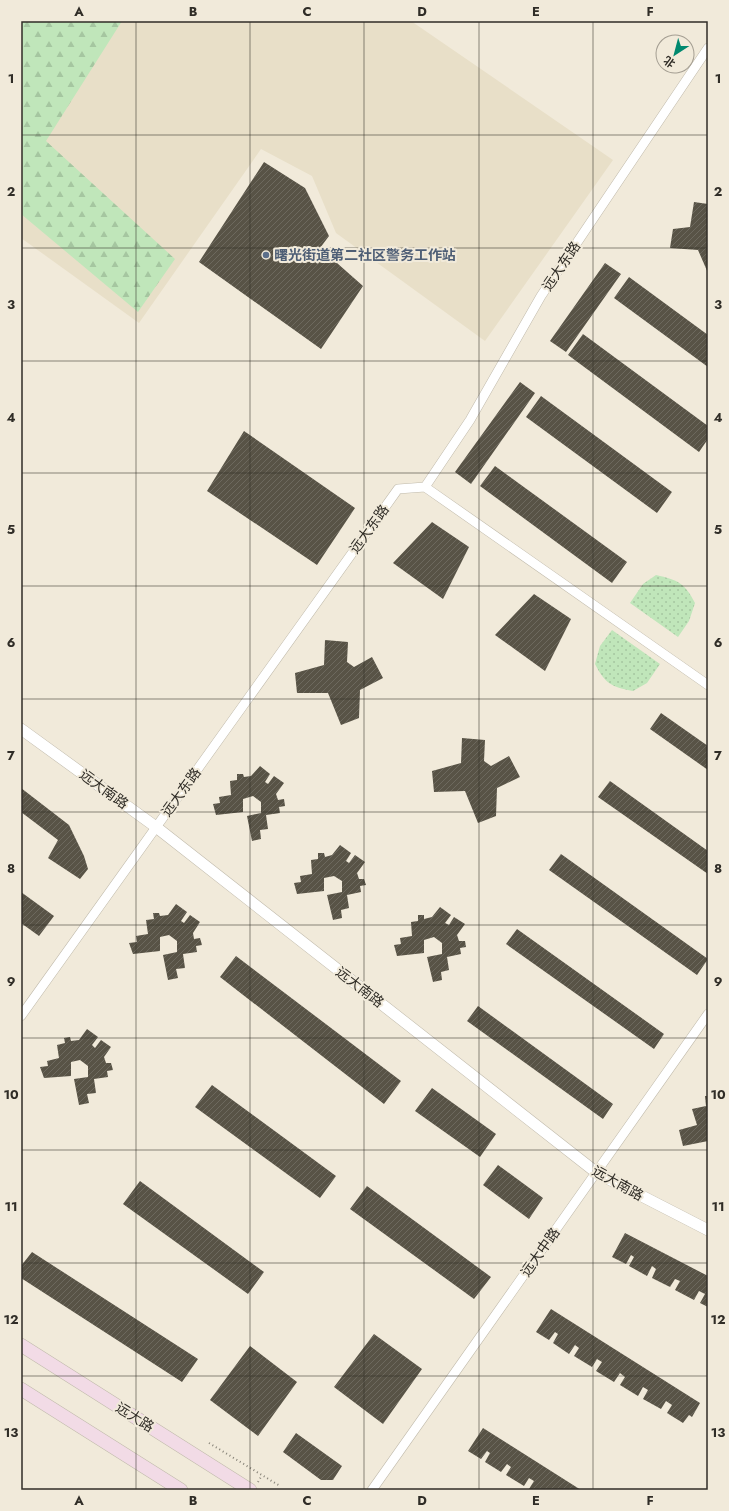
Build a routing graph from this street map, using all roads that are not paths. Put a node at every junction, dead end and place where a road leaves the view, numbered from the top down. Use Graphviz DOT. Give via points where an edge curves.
graph roads {
  1 [pos="708,48"];
  2 [pos="425,487"];
  3 [pos="708,685"];
  4 [pos="21,730"];
  5 [pos="156,827"];
  6 [pos="708,1014"];
  7 [pos="21,1016"];
  8 [pos="596,1173"];
  9 [pos="708,1230"];
  10 [pos="21,1345"];
  11 [pos="21,1388"];
  12 [pos="181,1490"];
  13 [pos="250,1490"];
  14 [pos="372,1490"];
  1 -- 2 [label="street, 远大东路" via="541,296 470,420"];
  2 -- 3 [label="street"];
  2 -- 5 [label="street, 远大东路" via="398,488"];
  4 -- 5 [label="street, 远大南路"];
  5 -- 7 [label="street, 远大东路"];
  5 -- 8 [label="street, 远大南路"];
  6 -- 8 [label="street, 远大中路"];
  8 -- 9 [label="street, 远大南路"];
  8 -- 14 [label="street, 远大中路"];
  10 -- 13 [label="main road, 远大路"];
  11 -- 12 [label="main road"];
}
